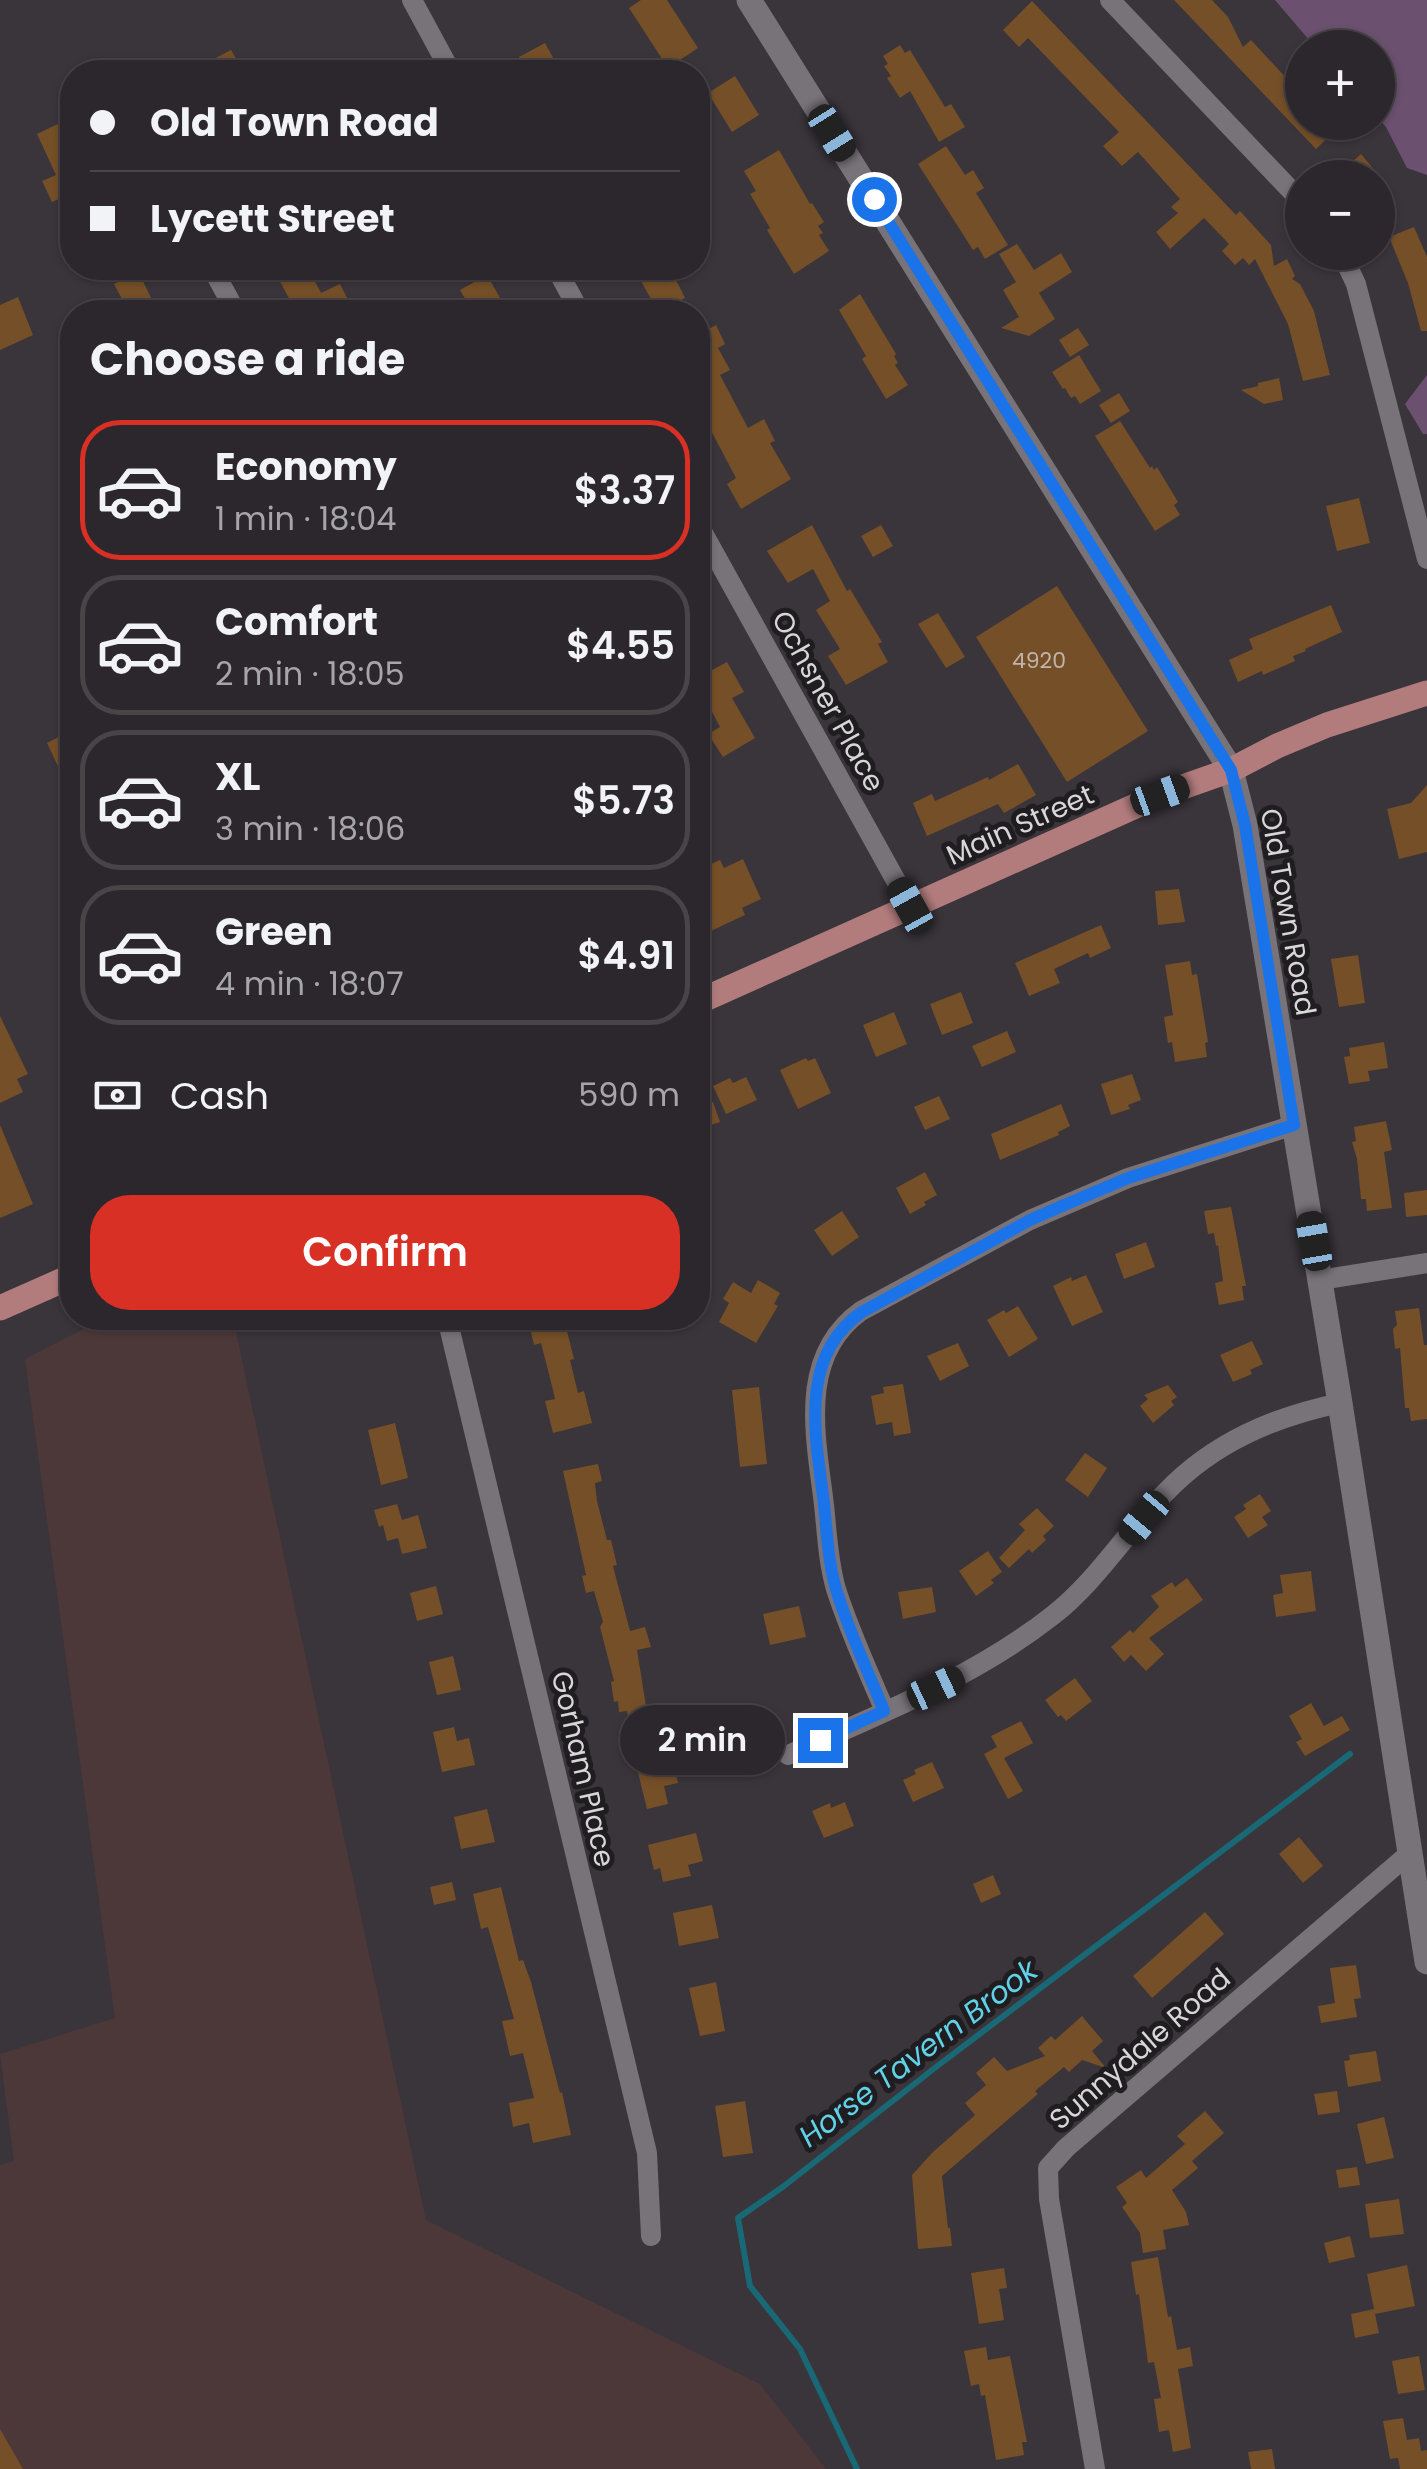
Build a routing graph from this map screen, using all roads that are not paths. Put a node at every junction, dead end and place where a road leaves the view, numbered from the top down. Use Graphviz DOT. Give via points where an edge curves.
graph roads {
  1 [pos="412,0"];
  2 [pos="750,0"];
  3 [pos="1110,0"];
  4 [pos="444,60"];
  5 [pos="1285,184"];
  6 [pos="1349,270"];
  7 [pos="710,546"];
  8 [pos="1427,559"];
  9 [pos="1427,693"];
  10 [pos="1231,770"];
  11 [pos="910,906"];
  12 [pos="710,997"];
  13 [pos="1294,1125"];
  14 [pos="1427,1263"];
  15 [pos="1320,1280"];
  16 [pos="60,1281"];
  17 [pos="0,1308"];
  18 [pos="450,1330"];
  19 [pos="1340,1402"];
  20 [pos="884,1711"];
  21 [pos="788,1755"];
  22 [pos="1410,1853"];
  23 [pos="1427,1962"];
  24 [pos="651,2236"];
  25 [pos="1095,2469"];
  1 -- 4 [label="street"];
  2 -- 10 [label="main road, Old Town Road"];
  3 -- 5 [label="street"];
  6 -- 8 [label="street"];
  7 -- 11 [label="street, Ochsner Place"];
  9 -- 10 [label="main road, Main Street" via="1328,725"];
  10 -- 11 [label="main road, Main Street"];
  10 -- 13 [label="main road, Old Town Road"];
  11 -- 12 [label="main road, Main Street"];
  13 -- 15 [label="main road, Old Town Road"];
  13 -- 20 [label="street" via="1128,1178 1030,1220 862,1312 831,1342 816,1388 815,1429 834,1583"];
  14 -- 15 [label="street"];
  15 -- 19 [label="main road, Old Town Road"];
  16 -- 17 [label="main road"];
  18 -- 24 [label="street, Gorham Place" via="647,2153"];
  19 -- 20 [label="street" via="1298,1412 1211,1453 1165,1493 1080,1594 1053,1616 977,1667"];
  19 -- 22 [label="main road, Old Town Road"];
  20 -- 21 [label="street"];
  22 -- 23 [label="main road, Old Town Road"];
  22 -- 25 [label="street, Sunnydale Road" via="1048,2168"];
}
